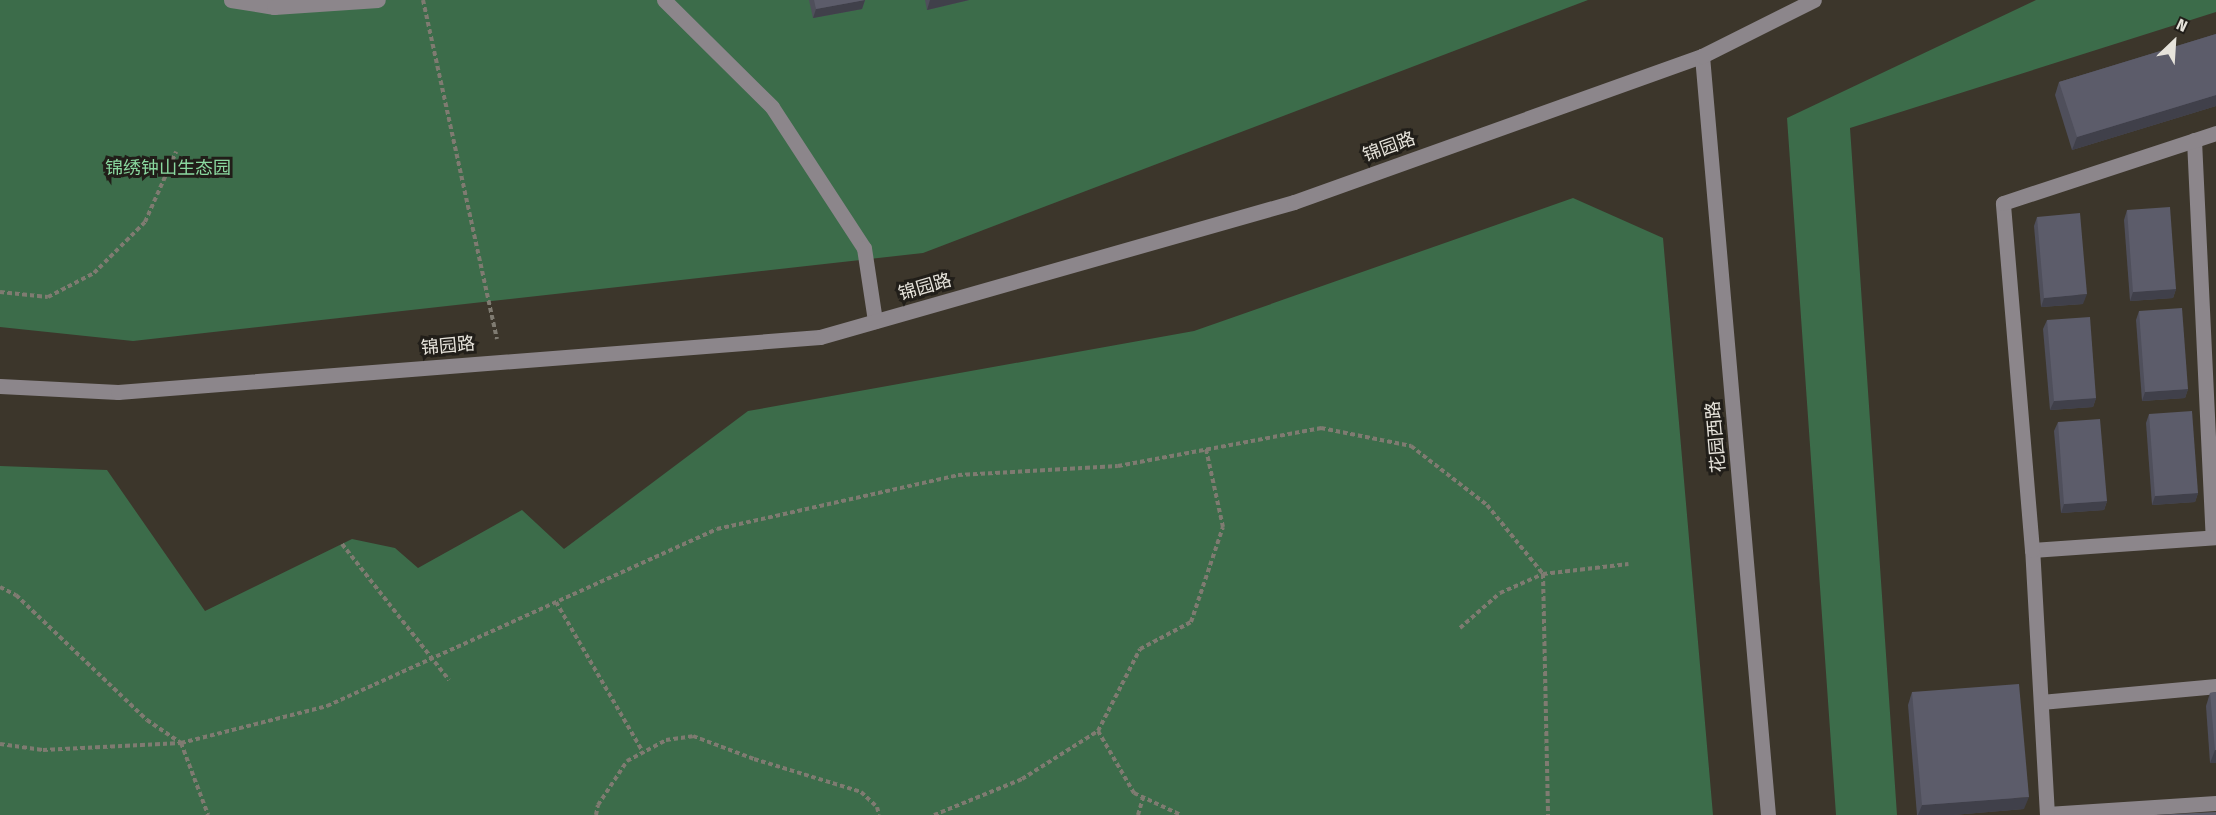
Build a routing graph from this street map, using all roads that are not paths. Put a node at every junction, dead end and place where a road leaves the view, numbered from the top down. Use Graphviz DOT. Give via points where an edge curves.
graph roads {
  1 [pos="231,0"];
  2 [pos="378,0"];
  3 [pos="664,0"];
  4 [pos="1814,0"];
  5 [pos="1702,56"];
  6 [pos="2216,133"];
  7 [pos="2194,140"];
  8 [pos="875,321"];
  9 [pos="0,386"];
  10 [pos="2214,537"];
  11 [pos="2032,550"];
  12 [pos="2216,686"];
  13 [pos="2041,702"];
  14 [pos="2216,803"];
  15 [pos="1768,815"];
  16 [pos="2047,815"];
  1 -- 2 [label="street" via="274,7"];
  3 -- 8 [label="street" via="772,107 826,189 864,248"];
  4 -- 5 [label="street, 锦园路"];
  5 -- 8 [label="street, 锦园路" via="1294,202"];
  5 -- 15 [label="street, 花园西路"];
  6 -- 7 [label="street"];
  7 -- 10 [label="street"];
  7 -- 11 [label="street" via="2003,203"];
  8 -- 9 [label="street, 锦园路" via="820,337 118,392"];
  10 -- 11 [label="street"];
  11 -- 13 [label="street"];
  12 -- 13 [label="street"];
  13 -- 16 [label="street"];
  14 -- 16 [label="street"];
}
